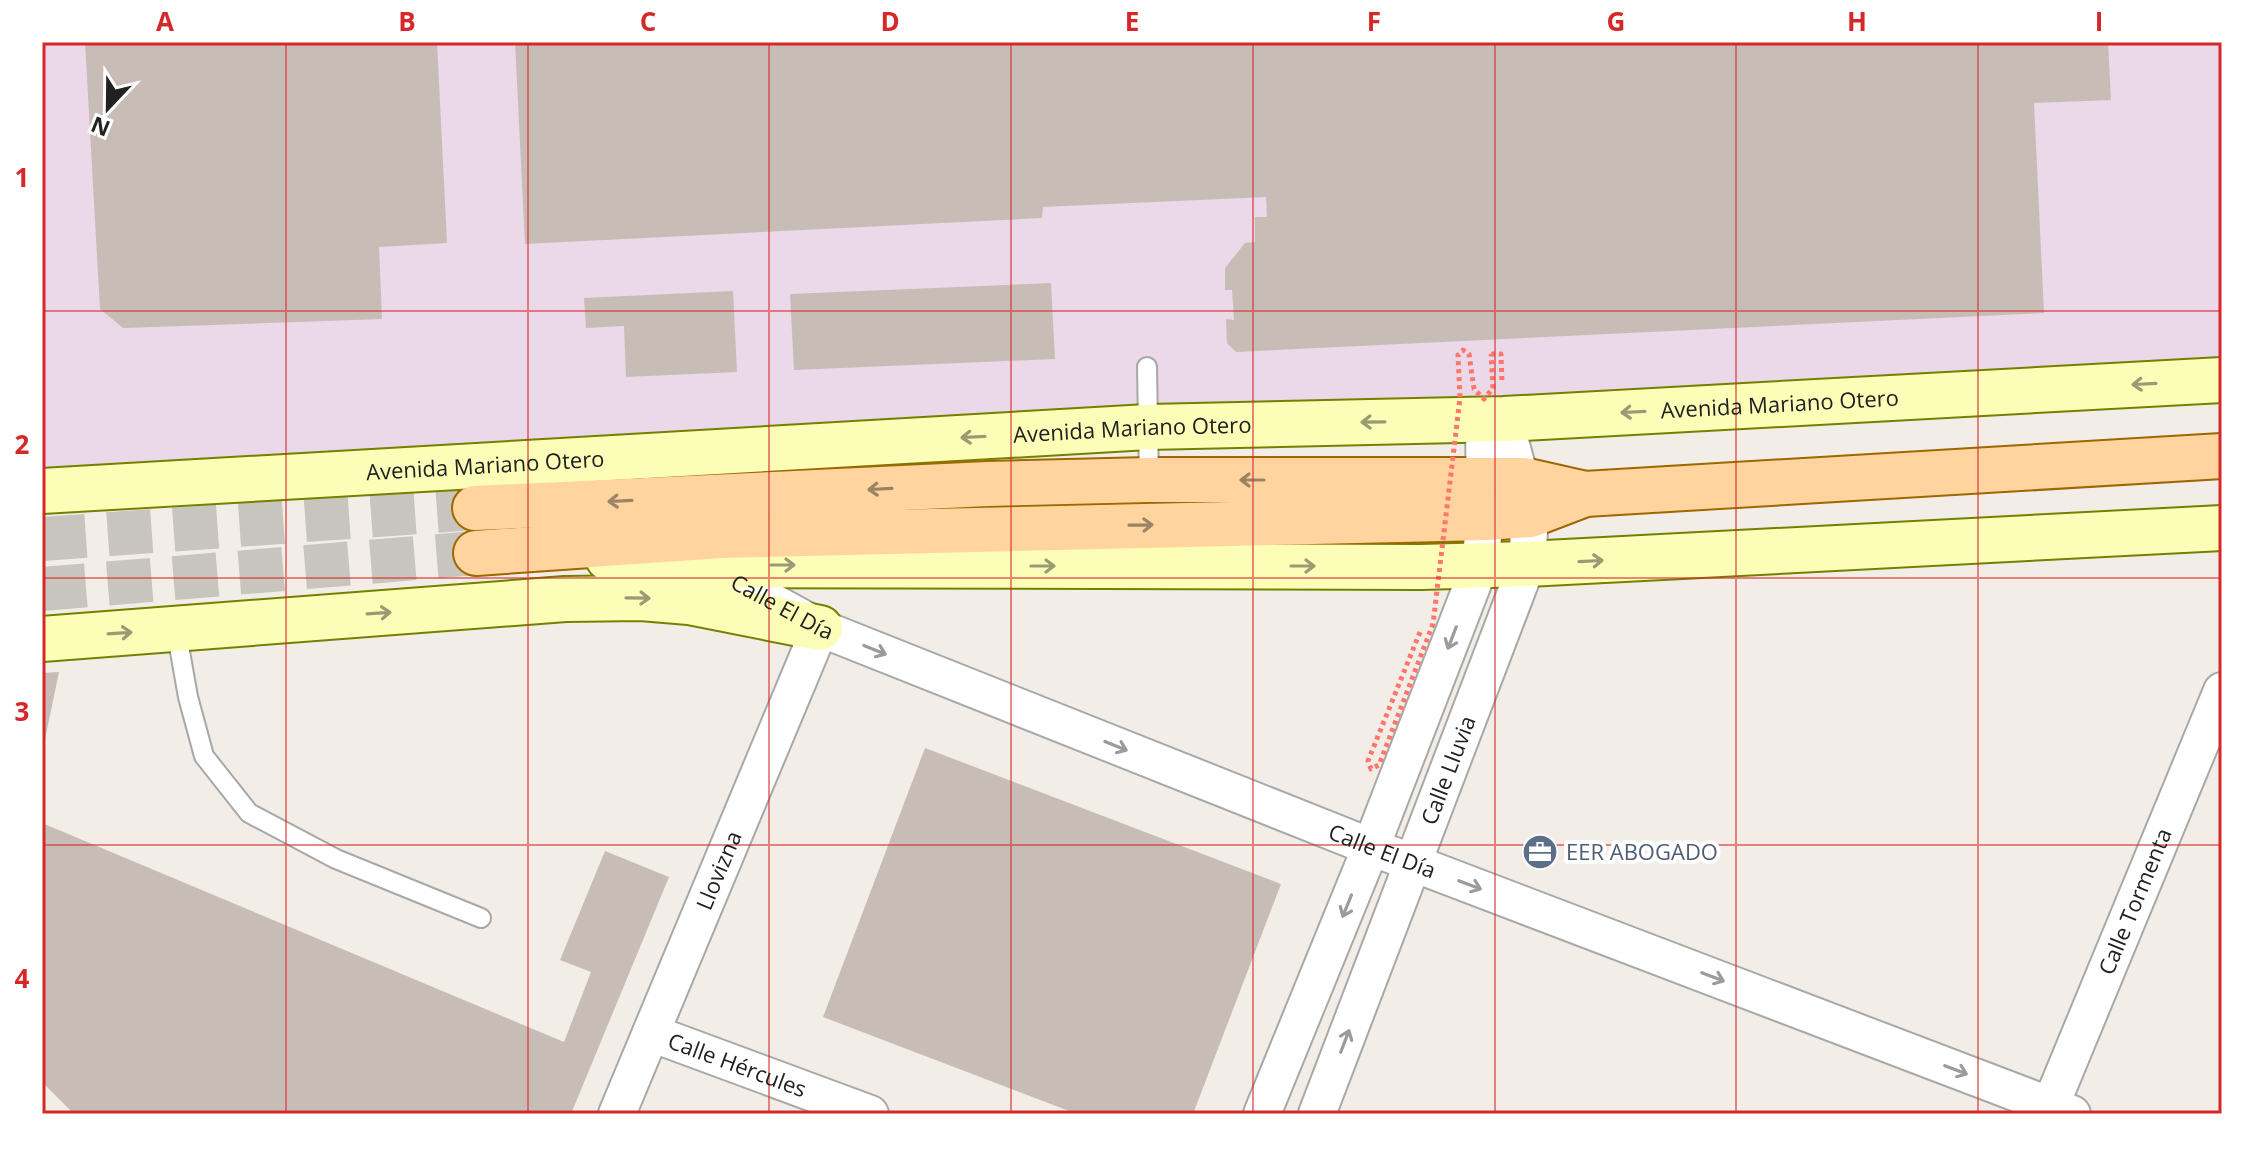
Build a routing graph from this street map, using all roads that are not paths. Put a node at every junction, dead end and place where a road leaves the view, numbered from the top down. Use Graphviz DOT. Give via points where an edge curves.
graph roads {
  1 [pos="1147,367"];
  2 [pos="2222,380"];
  3 [pos="1494,419"];
  4 [pos="1148,427"];
  5 [pos="2222,456"];
  6 [pos="1149,480"];
  7 [pos="42,491"];
  8 [pos="1505,498"];
  9 [pos="475,508"];
  10 [pos="2222,528"];
  11 [pos="1527,564"];
  12 [pos="705,565"];
  13 [pos="1480,565"];
  14 [pos="820,628"];
  15 [pos="176,629"];
  16 [pos="42,639"];
  17 [pos="2222,691"];
  18 [pos="2213,735"];
  19 [pos="1371,847"];
  20 [pos="1414,864"];
  21 [pos="481,918"];
  22 [pos="651,1033"];
  23 [pos="2056,1111"];
  24 [pos="617,1114"];
  25 [pos="870,1114"];
  26 [pos="1262,1114"];
  27 [pos="1317,1114"];
  1 -- 4 [label="lane"];
  2 -- 3 [label="main road, Avenida Mariano Otero, one-way"];
  3 -- 4 [label="main road, Avenida Mariano Otero, one-way"];
  3 -- 8 [label="street, Calle Lluvia"];
  4 -- 6 [label="lane"];
  4 -- 7 [label="main road, Avenida Mariano Otero, one-way"];
  5 -- 8 [label="main road, Avenida Mariano Otero"];
  8 -- 6 [label="main road, Avenida Mariano Otero, one-way"];
  6 -- 9 [label="main road, Avenida Mariano Otero, one-way"];
  8 -- 11 [label="street, Calle Lluvia"];
  12 -- 8 [label="main road, Avenida Mariano Otero, one-way" via="493,552"];
  8 -- 13 [label="street, Calle Lluvia"];
  11 -- 10 [label="main road, Avenida Mariano Otero, one-way"];
  11 -- 13 [label="main road, Avenida Mariano Otero"];
  11 -- 20 [label="street, Calle Lluvia"];
  12 -- 13 [label="main road, Avenida Mariano Otero, one-way"];
  12 -- 14 [label="street, Calle El Día"];
  13 -- 19 [label="street, Calle Lluvia, one-way"];
  15 -- 14 [label="main road, one-way" via="565,599 641,598"];
  14 -- 19 [label="street, Calle El Día, one-way"];
  14 -- 22 [label="street, Llovizna"];
  16 -- 15 [label="main road, one-way"];
  15 -- 21 [label="lane" via="204,756 249,813 336,859"];
  17 -- 18 [label="street, Calle Tormenta"];
  18 -- 23 [label="street, Calle Tormenta"];
  19 -- 20 [label="street, Calle El Día"];
  19 -- 26 [label="street, Calle Lluvia, one-way"];
  20 -- 23 [label="street, Calle El Día, one-way"];
  27 -- 20 [label="street, Calle Lluvia, one-way"];
  22 -- 24 [label="street, Llovizna"];
  22 -- 25 [label="street, Calle Hércules"];
}
